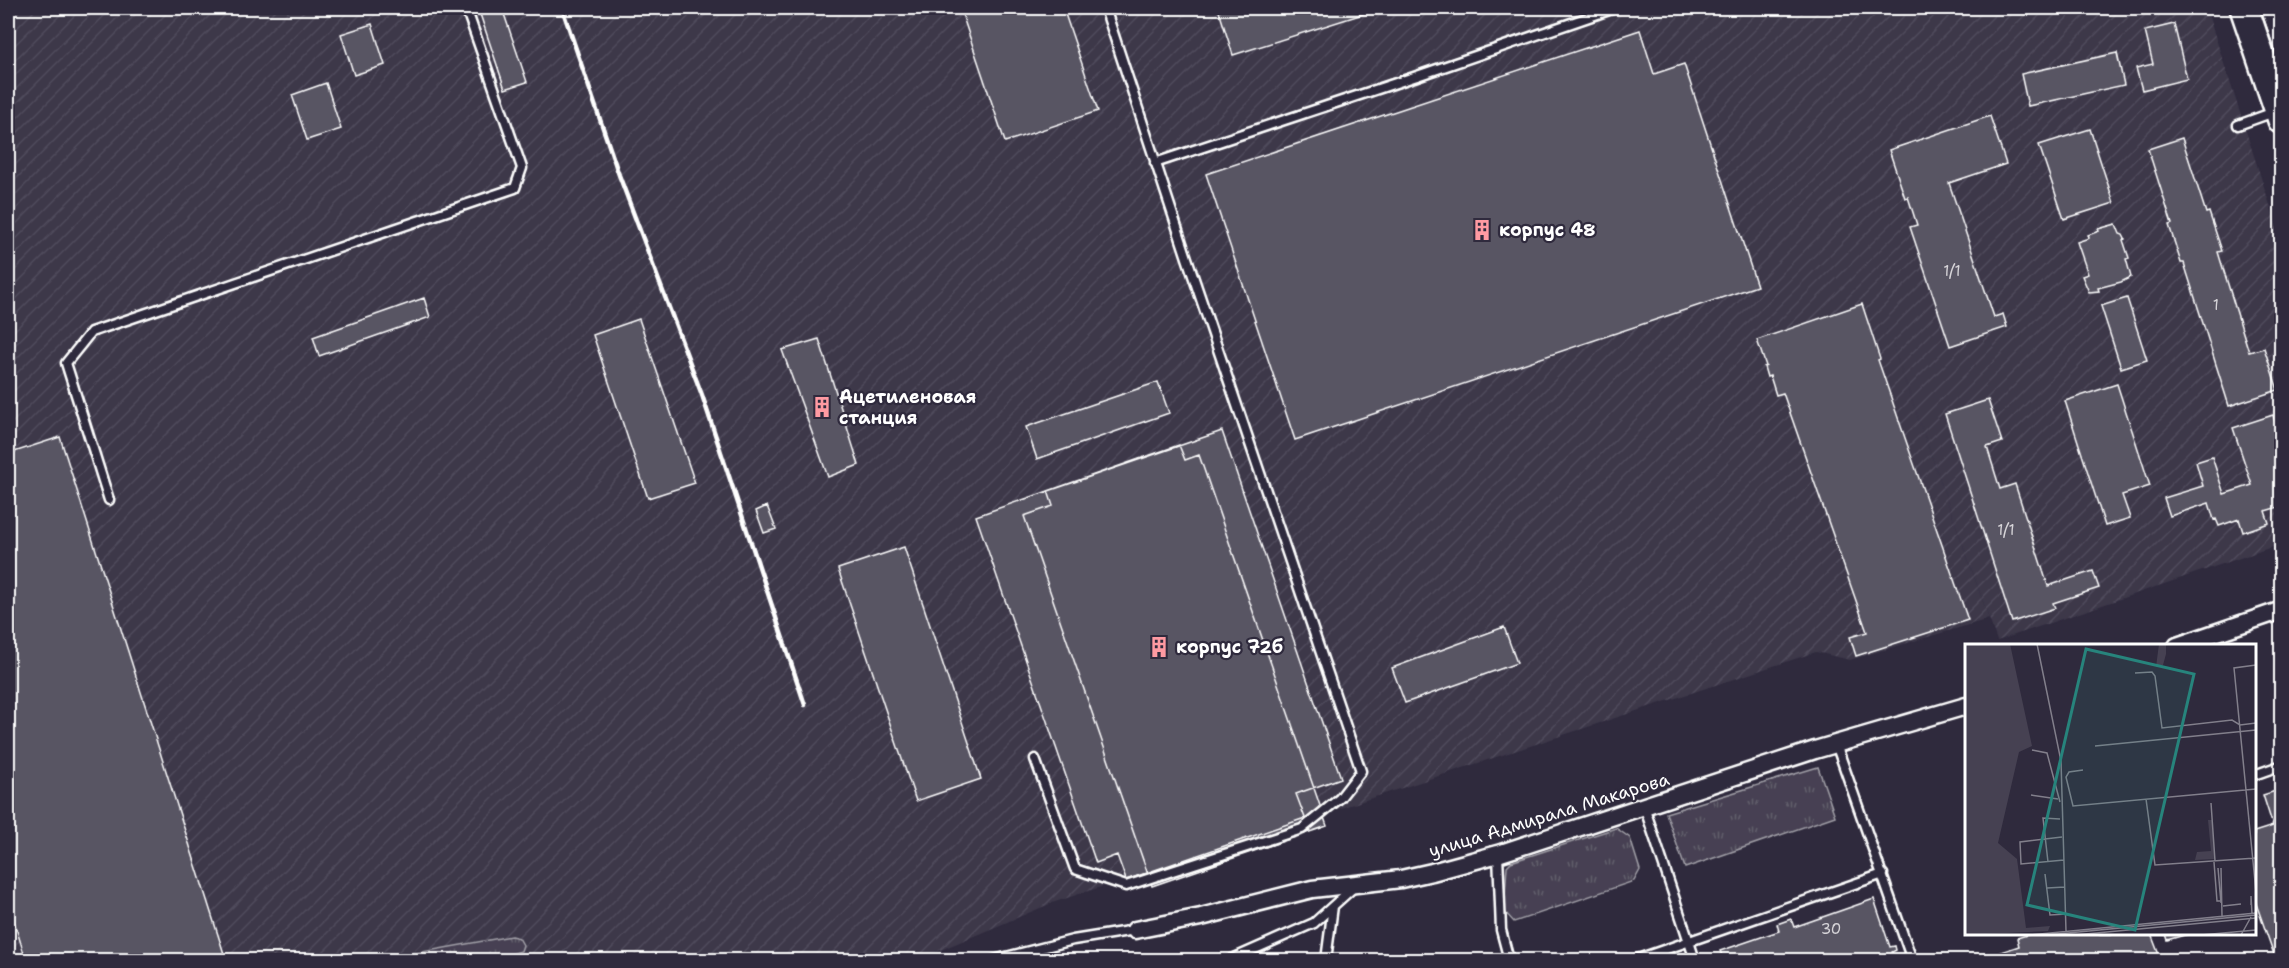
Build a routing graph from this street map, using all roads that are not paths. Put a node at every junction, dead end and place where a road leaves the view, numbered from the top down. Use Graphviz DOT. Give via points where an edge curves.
graph roads {
  1 [pos="466,8"];
  2 [pos="1104,8"];
  3 [pos="1615,8"];
  4 [pos="2244,8"];
  5 [pos="2272,63"];
  6 [pos="2280,116"];
  7 [pos="2238,125"];
  8 [pos="1155,163"];
  9 [pos="109,500"];
  10 [pos="2282,610"];
  11 [pos="2180,644"];
  12 [pos="1965,706"];
  13 [pos="1836,744"];
  14 [pos="1035,759"];
  15 [pos="2282,765"];
  16 [pos="2256,774"];
  17 [pos="1644,806"];
  18 [pos="1498,854"];
  19 [pos="1883,874"];
  20 [pos="1356,884"];
  21 [pos="1333,906"];
  22 [pos="1136,930"];
  23 [pos="1688,942"];
  24 [pos="994,960"];
  25 [pos="1230,960"];
  26 [pos="1326,960"];
  27 [pos="1509,960"];
  28 [pos="1635,960"];
  29 [pos="1695,960"];
  30 [pos="1912,960"];
  1 -- 9 [label="lane" via="522,168 514,189 91,332 66,363"];
  2 -- 8 [label="lane"];
  3 -- 8 [label="lane"];
  4 -- 5 [label="main road"];
  5 -- 6 [label="main road"];
  6 -- 7 [label="lane"];
  8 -- 14 [label="lane" via="1361,771 1340,798 1302,829 1126,886 1075,869"];
  10 -- 11 [label="street"];
  12 -- 13 [label="street, улица Адмирала Макарова"];
  13 -- 17 [label="street, улица Адмирала Макарова"];
  13 -- 19 [label="lane"];
  15 -- 16 [label="lane"];
  17 -- 18 [label="street, улица Адмирала Макарова"];
  17 -- 23 [label="lane"];
  18 -- 20 [label="street, улица Адмирала Макарова" via="1412,877"];
  18 -- 27 [label="lane" via="1500,930"];
  19 -- 23 [label="lane"];
  19 -- 30 [label="lane"];
  20 -- 21 [label="lane"];
  20 -- 22 [label="street, улица Адмирала Макарова" via="1312,889"];
  21 -- 25 [label="lane" via="1314,923"];
  21 -- 26 [label="lane"];
  22 -- 24 [label="lane" via="1073,940"];
  23 -- 28 [label="lane"];
  23 -- 29 [label="lane"];
}
